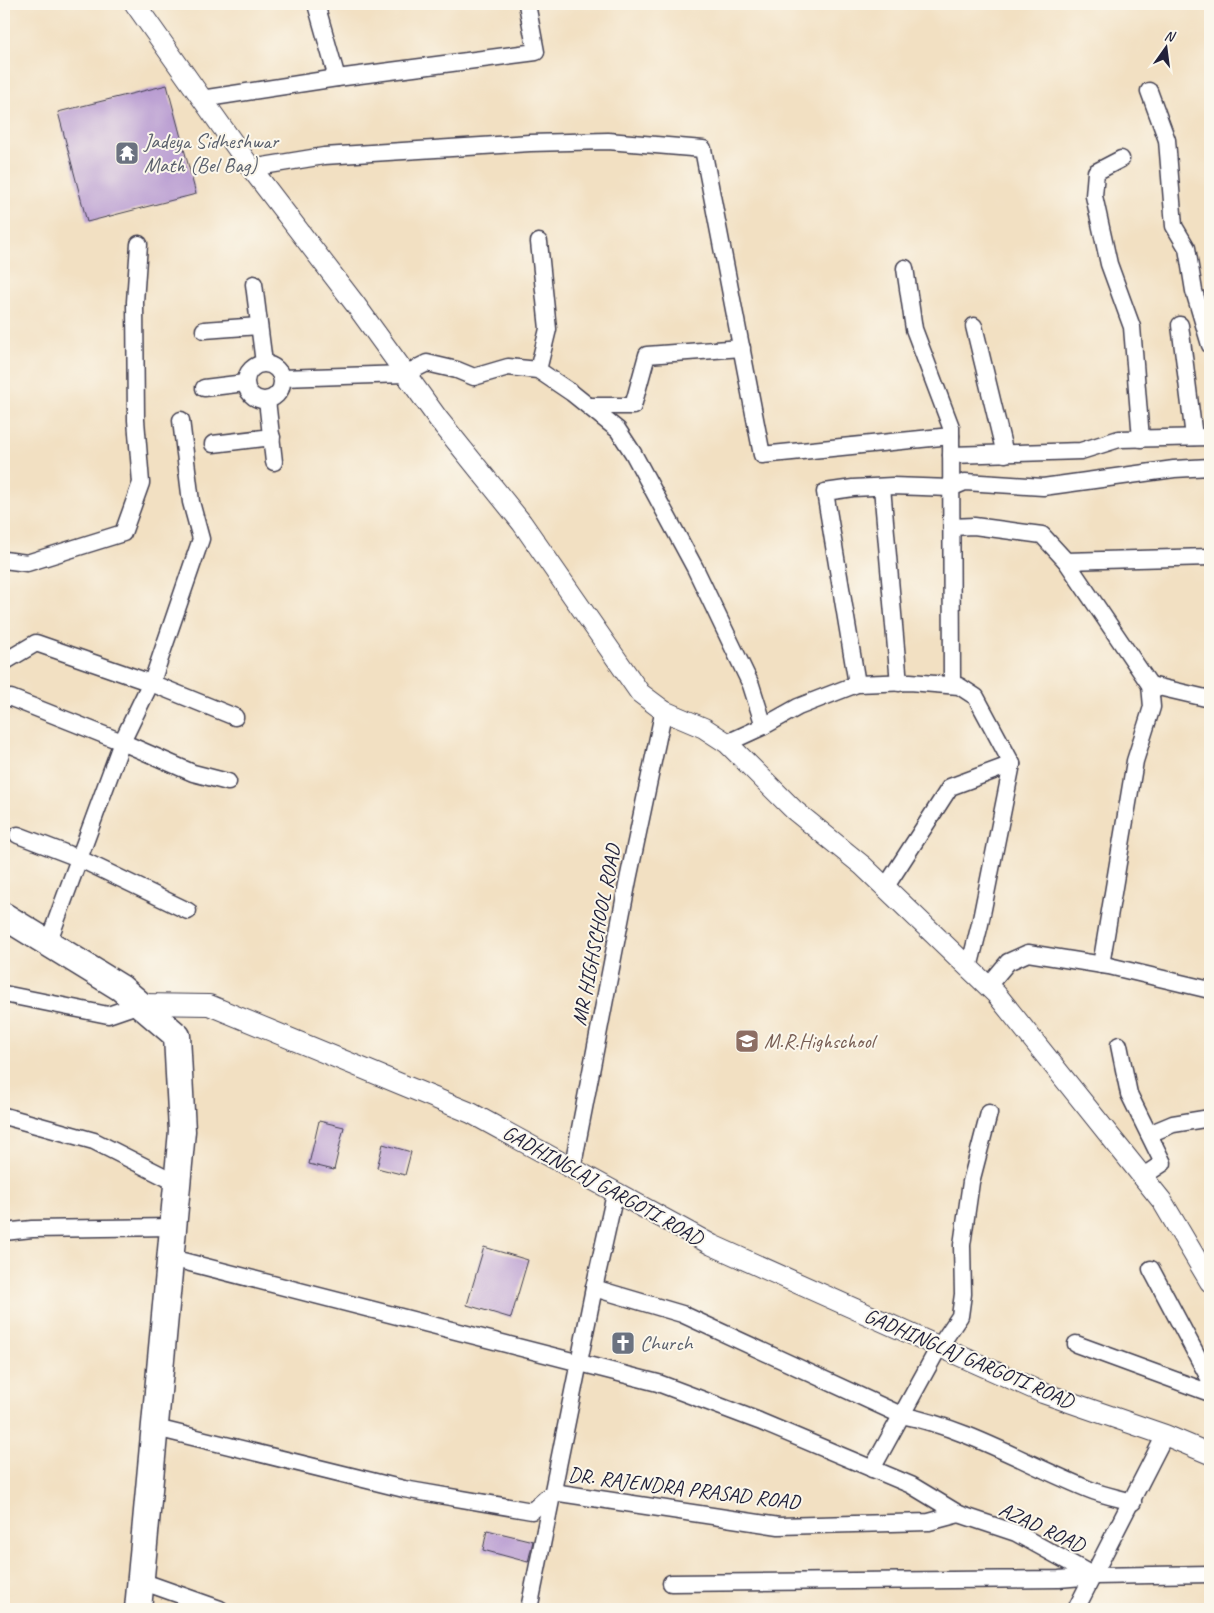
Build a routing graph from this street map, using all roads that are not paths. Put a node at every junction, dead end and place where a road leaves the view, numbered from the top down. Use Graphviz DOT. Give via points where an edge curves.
graph roads {
  1 [pos="135,4"];
  2 [pos="316,4"];
  3 [pos="527,4"];
  4 [pos="337,78"];
  5 [pos="1149,91"];
  6 [pos="201,99"];
  7 [pos="1122,159"];
  8 [pos="251,168"];
  9 [pos="539,242"];
  10 [pos="139,244"];
  11 [pos="905,268"];
  12 [pos="254,284"];
  13 [pos="1180,325"];
  14 [pos="260,326"];
  15 [pos="974,326"];
  16 [pos="204,330"];
  17 [pos="1210,345"];
  18 [pos="742,348"];
  19 [pos="264,363"];
  20 [pos="538,370"];
  21 [pos="405,374"];
  22 [pos="282,378"];
  23 [pos="245,383"];
  24 [pos="204,388"];
  25 [pos="267,400"];
  26 [pos="589,406"];
  27 [pos="181,420"];
  28 [pos="951,436"];
  29 [pos="1210,436"];
  30 [pos="1194,437"];
  31 [pos="272,438"];
  32 [pos="1141,439"];
  33 [pos="213,444"];
  34 [pos="1005,454"];
  35 [pos="950,455"];
  36 [pos="274,462"];
  37 [pos="1210,467"];
  38 [pos="882,487"];
  39 [pos="951,488"];
  40 [pos="952,527"];
  41 [pos="1210,557"];
  42 [pos="4,560"];
  43 [pos="1066,561"];
  44 [pos="4,662"];
  45 [pos="151,683"];
  46 [pos="898,683"];
  47 [pos="857,684"];
  48 [pos="952,685"];
  49 [pos="1150,685"];
  50 [pos="11,698"];
  51 [pos="1210,700"];
  52 [pos="664,710"];
  53 [pos="235,717"];
  54 [pos="764,726"];
  55 [pos="122,742"];
  56 [pos="727,743"];
  57 [pos="1012,764"];
  58 [pos="228,782"];
  59 [pos="18,835"];
  60 [pos="78,858"];
  61 [pos="885,888"];
  62 [pos="188,910"];
  63 [pos="4,916"];
  64 [pos="48,943"];
  65 [pos="1101,965"];
  66 [pos="968,968"];
  67 [pos="988,986"];
  68 [pos="1210,990"];
  69 [pos="4,994"];
  70 [pos="140,1004"];
  71 [pos="1119,1045"];
  72 [pos="989,1113"];
  73 [pos="4,1116"];
  74 [pos="1210,1118"];
  75 [pos="1149,1134"];
  76 [pos="572,1170"];
  77 [pos="1142,1177"];
  78 [pos="177,1183"];
  79 [pos="616,1194"];
  80 [pos="174,1227"];
  81 [pos="4,1232"];
  82 [pos="171,1258"];
  83 [pos="1151,1269"];
  84 [pos="1210,1282"];
  85 [pos="594,1288"];
  86 [pos="1076,1344"];
  87 [pos="939,1347"];
  88 [pos="579,1362"];
  89 [pos="1210,1380"];
  90 [pos="1210,1392"];
  91 [pos="902,1415"];
  92 [pos="156,1428"];
  93 [pos="1165,1435"];
  94 [pos="1210,1454"];
  95 [pos="872,1469"];
  96 [pos="553,1492"];
  97 [pos="1132,1502"];
  98 [pos="959,1514"];
  99 [pos="1210,1574"];
  100 [pos="1094,1576"];
  101 [pos="141,1581"];
  102 [pos="671,1583"];
  103 [pos="138,1609"];
  104 [pos="220,1609"];
  105 [pos="529,1609"];
  106 [pos="1076,1609"];
  1 -- 6 [label="street"];
  2 -- 4 [label="street"];
  3 -- 4 [label="street" via="536,52"];
  4 -- 6 [label="street"];
  5 -- 17 [label="street" via="1167,140 1174,226 1187,248 1194,291"];
  6 -- 8 [label="street"];
  7 -- 32 [label="street" via="1096,172 1094,196 1109,264 1132,327"];
  8 -- 18 [label="street" via="324,156 530,143 608,141 703,149"];
  8 -- 21 [label="street"];
  9 -- 20 [label="street" via="548,329"];
  10 -- 42 [label="street" via="135,302 136,420 141,484 123,533 27,563"];
  11 -- 28 [label="street" via="914,329 951,427"];
  12 -- 14 [label="street"];
  13 -- 30 [label="street"];
  14 -- 16 [label="street"];
  14 -- 19 [label="street"];
  15 -- 34 [label="street"];
  18 -- 26 [label="street" via="647,355 633,406"];
  18 -- 28 [label="street" via="762,455"];
  19 -- 22 [label="street" via="276,368"];
  19 -- 23 [label="street" via="253,367"];
  20 -- 21 [label="street" via="508,367 474,377 427,363"];
  20 -- 26 [label="street"];
  21 -- 22 [label="street"];
  21 -- 52 [label="street" via="522,523 640,693"];
  22 -- 25 [label="street" via="278,395"];
  23 -- 24 [label="street"];
  23 -- 25 [label="street" via="255,398"];
  25 -- 31 [label="street"];
  26 -- 54 [label="street" via="618,430 637,461 706,591 751,685"];
  27 -- 45 [label="street" via="191,502 201,539"];
  28 -- 35 [label="street"];
  29 -- 30 [label="street"];
  30 -- 32 [label="street"];
  31 -- 33 [label="street"];
  31 -- 36 [label="street"];
  32 -- 34 [label="street" via="1119,439 1082,451"];
  34 -- 35 [label="street"];
  35 -- 39 [label="street"];
  37 -- 39 [label="street" via="1043,487 965,482"];
  38 -- 39 [label="street"];
  38 -- 46 [label="street"];
  38 -- 47 [label="street" via="825,492"];
  39 -- 40 [label="street"];
  40 -- 43 [label="street" via="974,526 1042,535"];
  40 -- 48 [label="street"];
  41 -- 43 [label="street"];
  43 -- 49 [label="street"];
  44 -- 45 [label="street" via="36,643"];
  45 -- 53 [label="street"];
  45 -- 55 [label="street"];
  46 -- 47 [label="street"];
  46 -- 48 [label="street"];
  47 -- 54 [label="street" via="798,707"];
  48 -- 57 [label="street" via="976,697"];
  49 -- 51 [label="street"];
  49 -- 65 [label="street" via="1152,707 1135,761"];
  50 -- 55 [label="street"];
  52 -- 56 [label="street" via="704,728"];
  52 -- 76 [label="street, MR HIGHSCHOOL ROAD"];
  54 -- 56 [label="street"];
  55 -- 58 [label="street" via="193,773"];
  55 -- 60 [label="street"];
  56 -- 61 [label="street" via="794,810"];
  57 -- 61 [label="street" via="950,787"];
  57 -- 66 [label="street"];
  59 -- 60 [label="street"];
  60 -- 62 [label="street"];
  60 -- 64 [label="street"];
  61 -- 66 [label="street"];
  63 -- 64 [label="main road"];
  64 -- 70 [label="main road" via="121,988"];
  65 -- 67 [label="street" via="1028,953 1008,962"];
  65 -- 68 [label="street"];
  66 -- 67 [label="street"];
  67 -- 77 [label="street"];
  69 -- 70 [label="street" via="108,1015"];
  70 -- 76 [label="street, GADHINGLAJ GARGOTI ROAD" via="208,1005 471,1114"];
  70 -- 78 [label="main road" via="177,1036 182,1131"];
  71 -- 75 [label="street" via="1128,1094"];
  72 -- 87 [label="street" via="970,1182 962,1245 960,1316"];
  73 -- 78 [label="street" via="94,1141"];
  74 -- 75 [label="street" via="1173,1124"];
  75 -- 77 [label="street" via="1164,1163"];
  76 -- 79 [label="street, GADHINGLAJ GARGOTI ROAD"];
  77 -- 84 [label="street" via="1162,1201"];
  78 -- 80 [label="main road"];
  79 -- 85 [label="street"];
  79 -- 87 [label="street, GADHINGLAJ GARGOTI ROAD" via="712,1245"];
  80 -- 81 [label="street"];
  80 -- 82 [label="main road"];
  82 -- 88 [label="street, AZAD ROAD"];
  82 -- 92 [label="main road"];
  83 -- 89 [label="street"];
  85 -- 88 [label="street"];
  85 -- 91 [label="street" via="682,1314"];
  86 -- 90 [label="street"];
  87 -- 91 [label="street"];
  87 -- 93 [label="street, GADHINGLAJ GARGOTI ROAD" via="1042,1393"];
  88 -- 95 [label="street, AZAD ROAD" via="658,1383"];
  88 -- 96 [label="street"];
  91 -- 95 [label="street"];
  91 -- 97 [label="street" via="921,1418 977,1438 1090,1490"];
  92 -- 96 [label="street" via="404,1489 532,1511"];
  92 -- 101 [label="main road"];
  93 -- 94 [label="street, GADHINGLAJ GARGOTI ROAD"];
  93 -- 97 [label="street"];
  95 -- 98 [label="street, AZAD ROAD" via="911,1485"];
  96 -- 98 [label="street, DR. RAJENDRA PRASAD ROAD" via="779,1526 929,1522"];
  96 -- 105 [label="street"];
  97 -- 100 [label="street"];
  98 -- 100 [label="street, AZAD ROAD" via="1016,1533"];
  99 -- 100 [label="street"];
  100 -- 102 [label="street, AZAD ROAD"];
  100 -- 106 [label="street"];
  101 -- 103 [label="main road"];
  101 -- 104 [label="street"];
}
